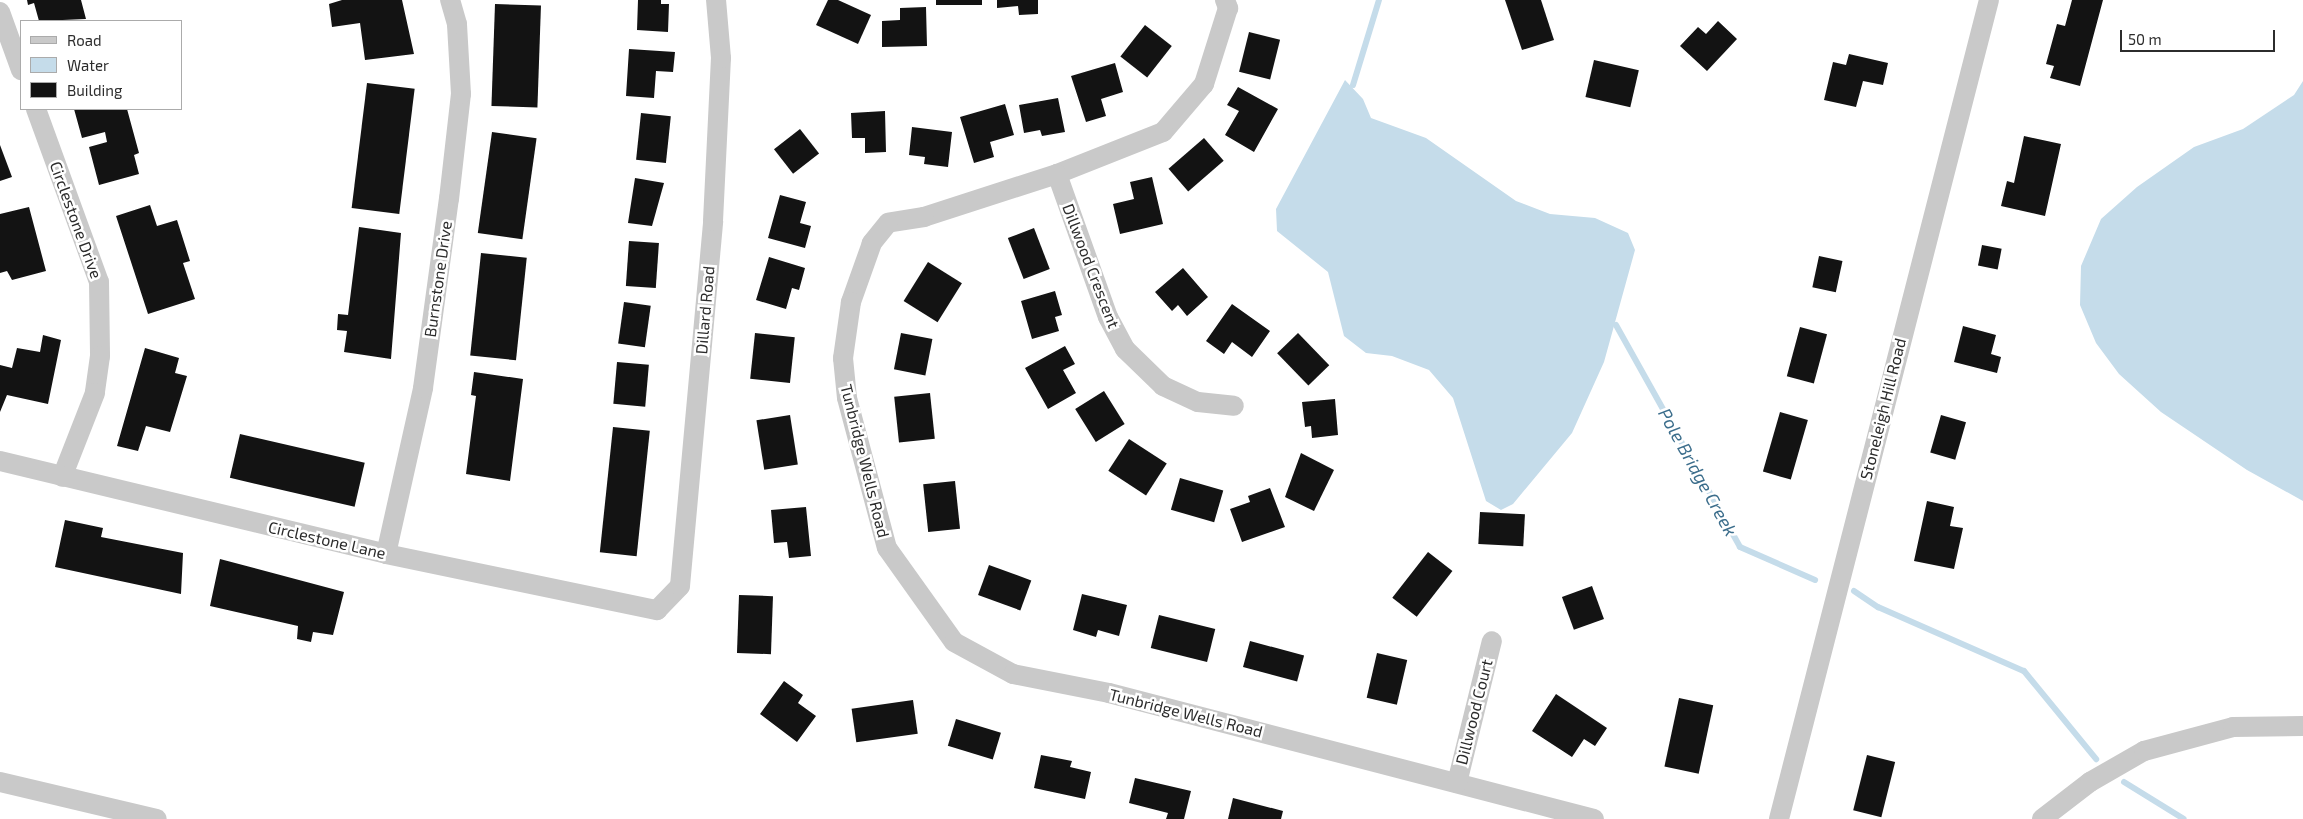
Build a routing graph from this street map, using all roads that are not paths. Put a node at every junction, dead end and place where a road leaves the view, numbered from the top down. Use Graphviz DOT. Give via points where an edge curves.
graph roads {
  1 [pos="450,0"];
  2 [pos="716,0"];
  3 [pos="1225,0"];
  4 [pos="1989,0"];
  5 [pos="0,12"];
  6 [pos="20,67"];
  7 [pos="36,110"];
  8 [pos="1056,174"];
  9 [pos="1234,406"];
  10 [pos="0,461"];
  11 [pos="62,477"];
  12 [pos="386,554"];
  13 [pos="657,610"];
  14 [pos="1492,641"];
  15 [pos="2303,726"];
  16 [pos="0,782"];
  17 [pos="1456,783"];
  18 [pos="157,819"];
  19 [pos="1594,819"];
  20 [pos="1779,819"];
  21 [pos="2042,819"];
  1 -- 12 [label="street, Burnstone Drive" via="457,24 461,94 452,180 423,388"];
  2 -- 13 [label="street, Dillard Road" via="721,58 713,221 680,586"];
  3 -- 8 [label="street, Tunbridge Wells Road" via="1228,8 1204,84 1164,132"];
  4 -- 20 [label="street, Stoneleigh Hill Road"];
  5 -- 6 [label="street"];
  7 -- 11 [label="street, Circlestone Drive" via="99,282 100,356 95,392"];
  8 -- 9 [label="street, Dillwood Crescent" via="1108,317 1125,349 1162,386 1198,402"];
  8 -- 17 [label="street, Tunbridge Wells Road" via="924,217 888,223 872,244 851,302 843,358 847,398 887,548 954,642 1012,674 1109,693"];
  10 -- 11 [label="street, Circlestone Lane"];
  11 -- 12 [label="street, Circlestone Lane"];
  12 -- 13 [label="street, Circlestone Lane"];
  14 -- 17 [label="street, Dillwood Court"];
  15 -- 21 [label="street" via="2234,727 2144,751 2090,782"];
  16 -- 18 [label="street"];
  17 -- 19 [label="street, Tunbridge Wells Road"];
}
